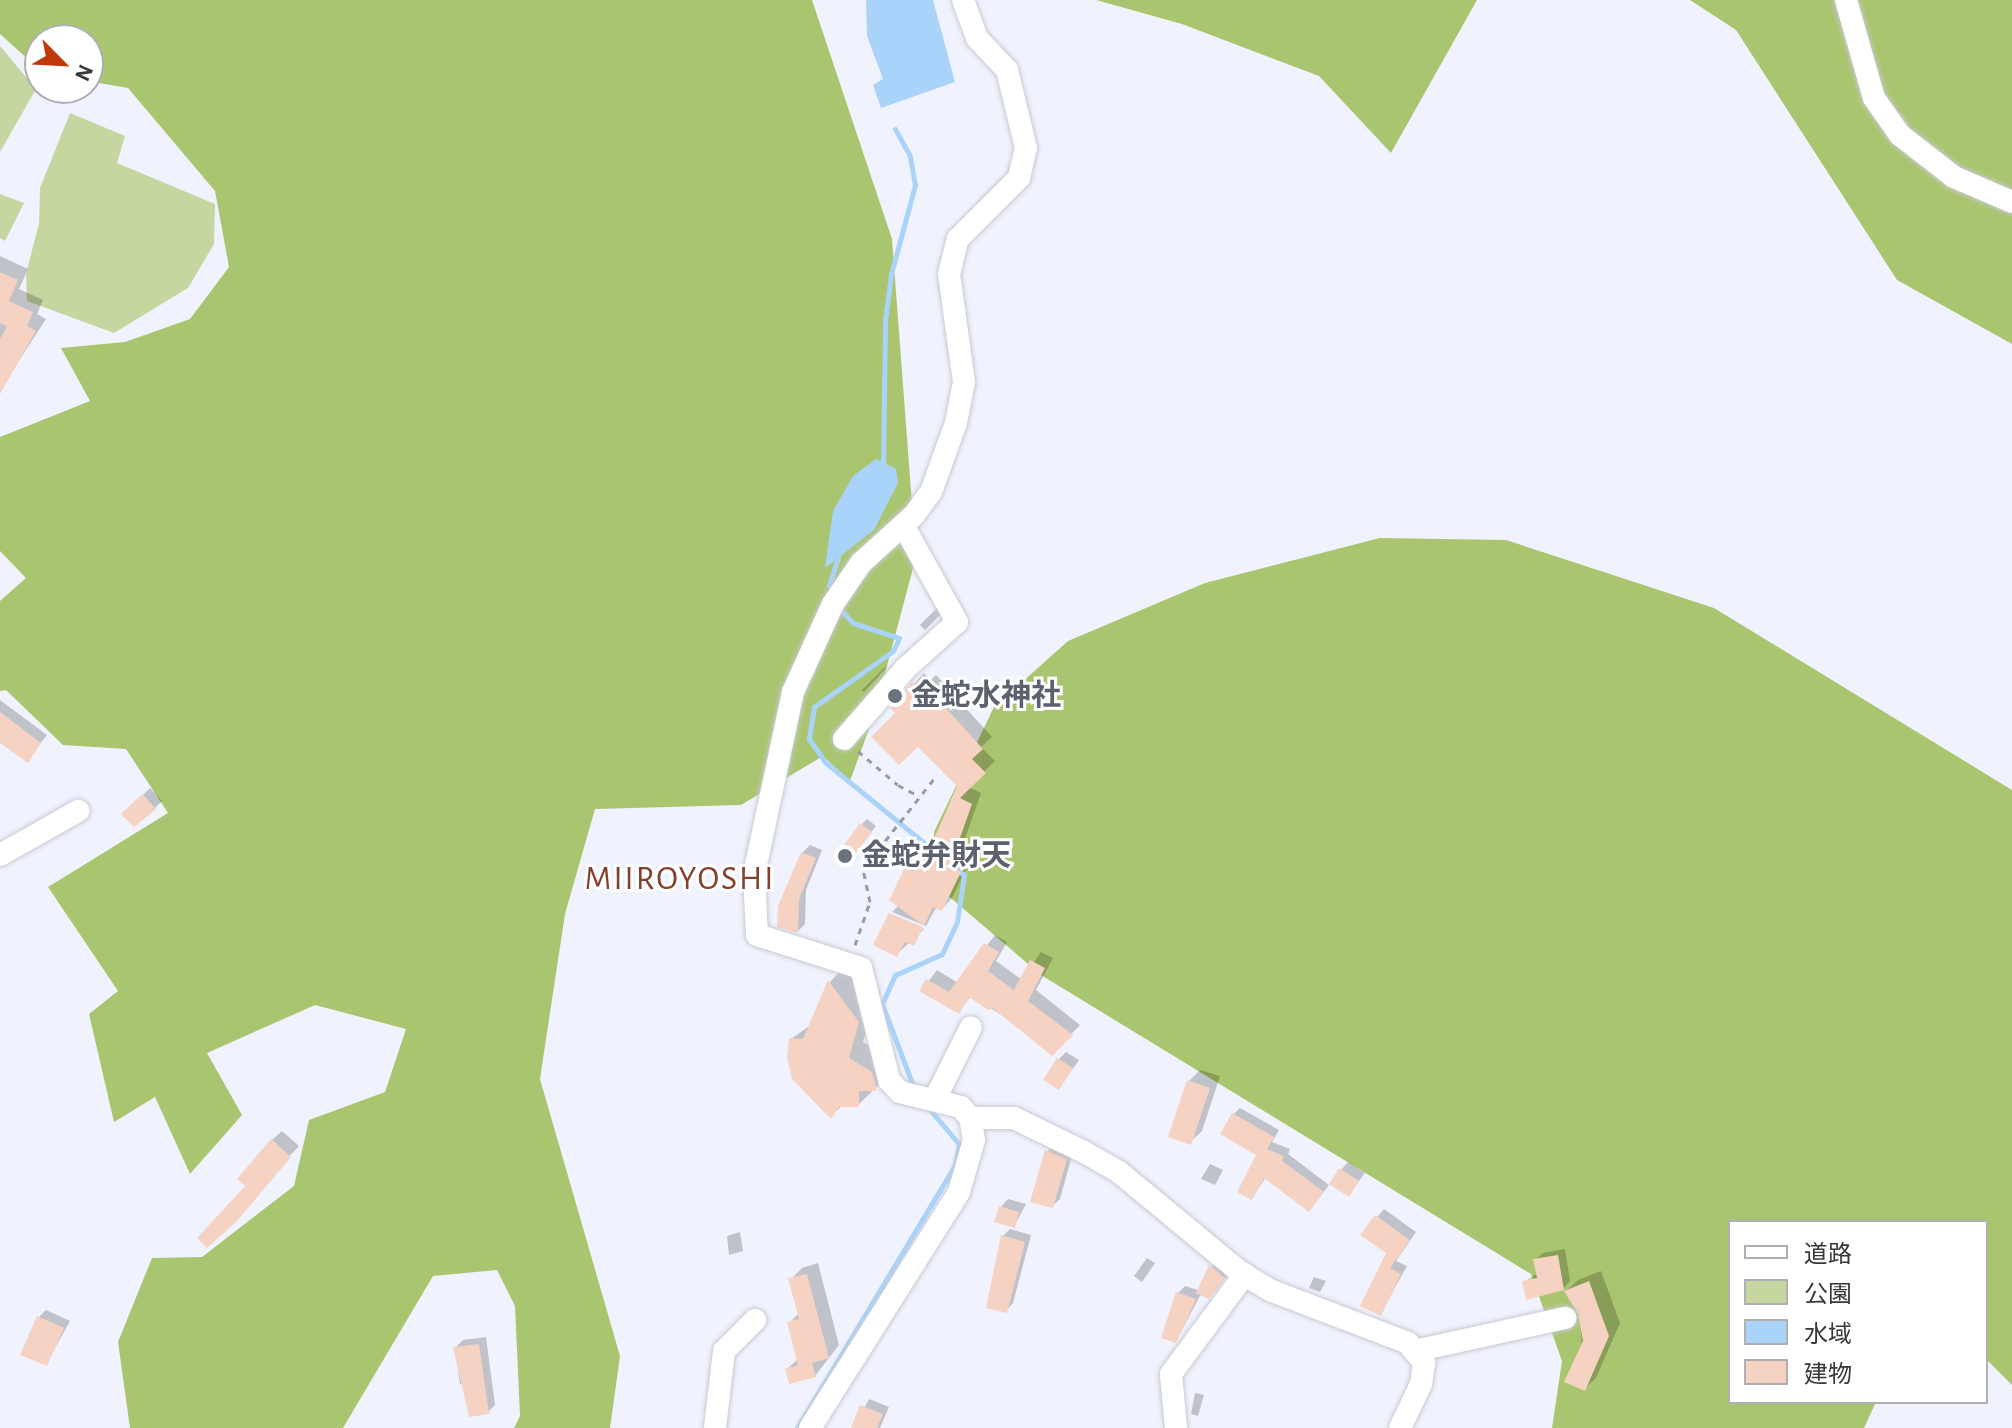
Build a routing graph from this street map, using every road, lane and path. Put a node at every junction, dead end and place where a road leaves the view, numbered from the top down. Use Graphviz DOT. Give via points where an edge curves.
graph roads {
  1 [pos="963,0"];
  2 [pos="1846,0"];
  3 [pos="2012,202"];
  4 [pos="903,525"];
  5 [pos="844,739"];
  6 [pos="937,775"];
  7 [pos="919,796"];
  8 [pos="78,811"];
  9 [pos="877,851"];
  10 [pos="0,855"];
  11 [pos="899,864"];
  12 [pos="848,964"];
  13 [pos="971,1027"];
  14 [pos="935,1099"];
  15 [pos="970,1118"];
  16 [pos="1245,1274"];
  17 [pos="1565,1318"];
  18 [pos="755,1320"];
  19 [pos="1415,1351"];
  20 [pos="715,1428"];
  21 [pos="810,1428"];
  22 [pos="1176,1428"];
  23 [pos="1400,1428"];
  1 -- 4 [label="street" via="977,38 1007,70 1026,148 1019,178 958,239 949,274 964,382 931,492"];
  2 -- 3 [label="street" via="1874,98 1900,135 1954,177"];
  4 -- 5 [label="street" via="957,622 905,669"];
  4 -- 12 [label="street" via="861,563 833,604 793,692 754,874 757,935"];
  5 -- 7 [label="path"];
  6 -- 7 [label="path"];
  7 -- 9 [label="path"];
  8 -- 10 [label="street"];
  9 -- 11 [label="path"];
  9 -- 12 [label="path" via="863,869 870,902"];
  12 -- 14 [label="street" via="861,968 889,1080 900,1092"];
  13 -- 14 [label="street"];
  14 -- 15 [label="street" via="961,1107"];
  15 -- 16 [label="street" via="1014,1118 1107,1166"];
  15 -- 21 [label="street" via="971,1163 959,1192"];
  16 -- 19 [label="street" via="1272,1291 1408,1343"];
  16 -- 22 [label="street" via="1171,1374"];
  17 -- 19 [label="street"];
  18 -- 20 [label="street" via="724,1351"];
  19 -- 23 [label="street" via="1424,1363 1421,1384"];
}
